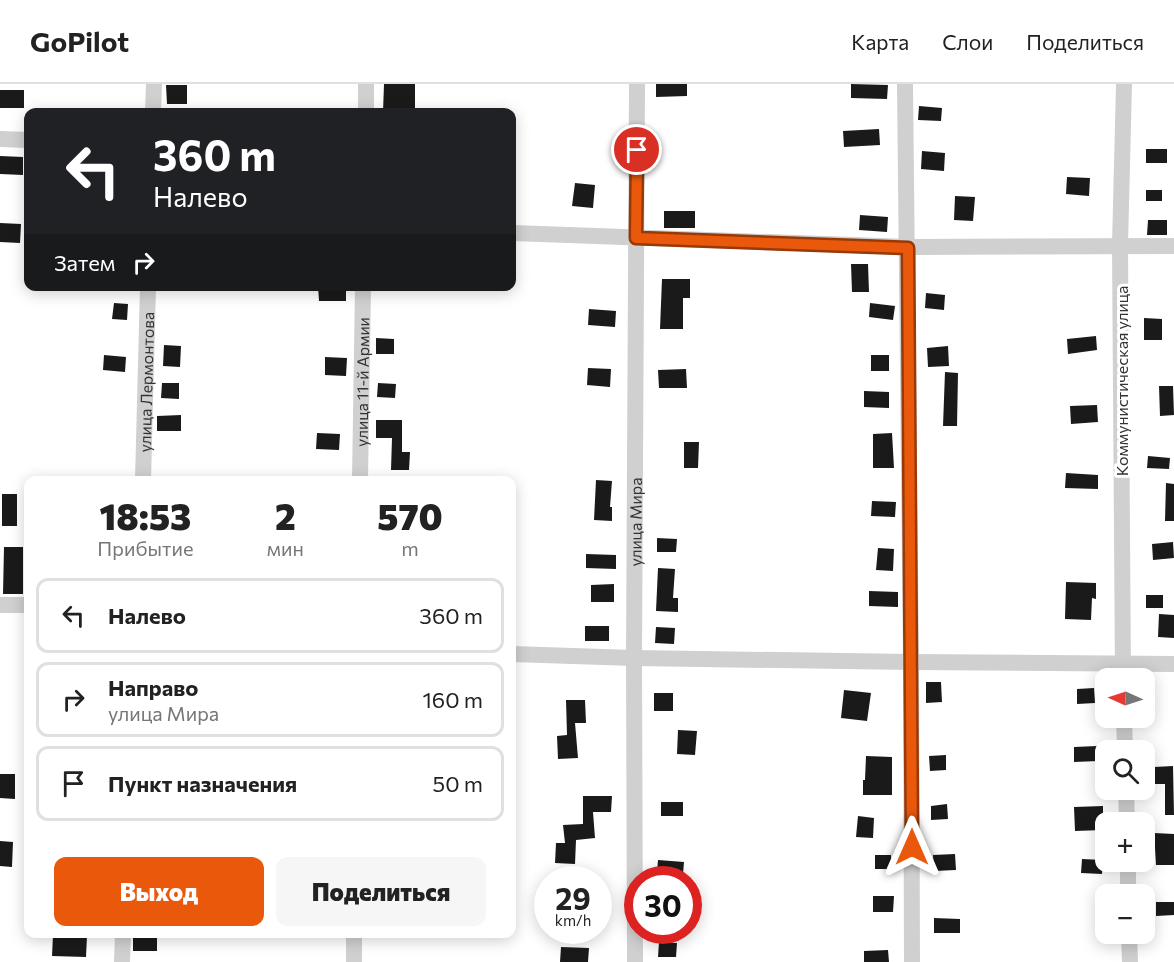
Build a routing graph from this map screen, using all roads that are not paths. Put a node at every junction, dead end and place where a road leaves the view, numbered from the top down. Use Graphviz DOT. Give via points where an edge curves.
graph roads {
  1 [pos="154,84"];
  2 [pos="366,84"];
  3 [pos="637,84"];
  4 [pos="905,84"];
  5 [pos="1124,84"];
  6 [pos="153,108"];
  7 [pos="366,108"];
  8 [pos="0,139"];
  9 [pos="24,140"];
  10 [pos="516,233"];
  11 [pos="636,238"];
  12 [pos="1120,245"];
  13 [pos="1174,246"];
  14 [pos="908,248"];
  15 [pos="148,291"];
  16 [pos="363,291"];
  17 [pos="143,476"];
  18 [pos="360,476"];
  19 [pos="0,605"];
  20 [pos="24,605"];
  21 [pos="516,654"];
  22 [pos="633,658"];
  23 [pos="911,662"];
  24 [pos="1174,664"];
  25 [pos="1123,668"];
  26 [pos="1140,668"];
  27 [pos="1095,669"];
  28 [pos="123,938"];
  29 [pos="354,938"];
  30 [pos="1130,944"];
  31 [pos="122,962"];
  32 [pos="354,962"];
  33 [pos="635,962"];
  34 [pos="912,962"];
  35 [pos="1130,962"];
  1 -- 6 [label="street"];
  2 -- 7 [label="street"];
  3 -- 11 [label="street, улица Мира"];
  4 -- 14 [label="street"];
  5 -- 12 [label="street, Коммунистическая улица"];
  8 -- 9 [label="street"];
  10 -- 11 [label="street"];
  11 -- 14 [label="street"];
  11 -- 22 [label="street, улица Мира"];
  12 -- 13 [label="street"];
  12 -- 14 [label="street"];
  12 -- 25 [label="street, Коммунистическая улица"];
  14 -- 23 [label="street"];
  15 -- 17 [label="street, улица Лермонтова"];
  16 -- 18 [label="street, улица 11-й Армии"];
  19 -- 20 [label="street"];
  21 -- 22 [label="street"];
  22 -- 23 [label="street"];
  22 -- 33 [label="street, улица Мира"];
  23 -- 27 [label="street"];
  23 -- 34 [label="street"];
  24 -- 26 [label="street"];
  28 -- 31 [label="street"];
  29 -- 32 [label="street"];
  30 -- 35 [label="street"];
}
